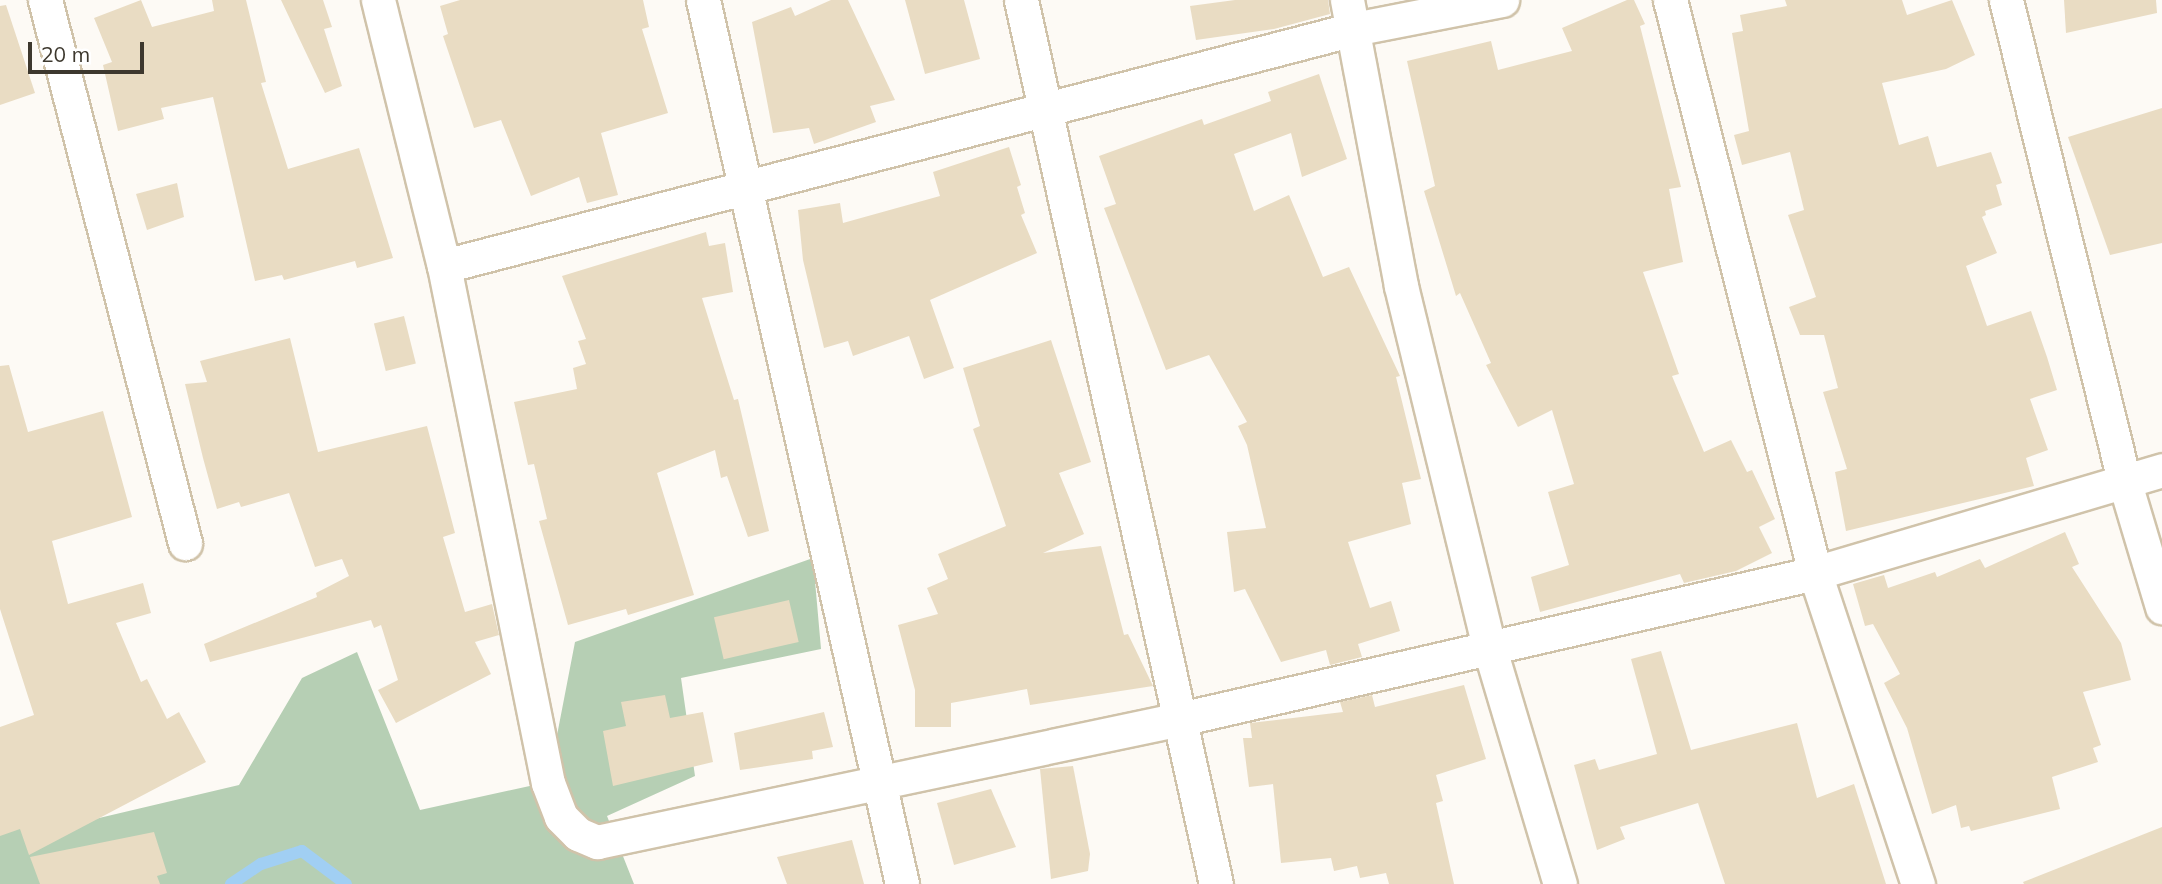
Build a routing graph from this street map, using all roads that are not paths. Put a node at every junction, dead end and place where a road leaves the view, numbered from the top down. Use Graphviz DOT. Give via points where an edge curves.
graph roads {
  1 [pos="46,0"];
  2 [pos="378,0"];
  3 [pos="703,0"];
  4 [pos="1021,0"];
  5 [pos="1502,0"];
  6 [pos="1670,0"];
  7 [pos="2006,0"];
  8 [pos="1350,14"];
  9 [pos="1047,110"];
  10 [pos="745,187"];
  11 [pos="444,266"];
  12 [pos="2162,470"];
  13 [pos="2124,480"];
  14 [pos="185,543"];
  15 [pos="1815,573"];
  16 [pos="2162,607"];
  17 [pos="1489,646"];
  18 [pos="1180,719"];
  19 [pos="878,780"];
  20 [pos="902,884"];
  21 [pos="1216,884"];
  22 [pos="1560,884"];
  23 [pos="1919,884"];
  1 -- 14 [label="street"];
  2 -- 11 [label="street"];
  3 -- 10 [label="street"];
  4 -- 9 [label="street"];
  5 -- 8 [label="street"];
  6 -- 15 [label="street"];
  7 -- 13 [label="street"];
  8 -- 9 [label="street"];
  8 -- 17 [label="street" via="1401,286"];
  9 -- 10 [label="street"];
  9 -- 18 [label="street"];
  10 -- 11 [label="street"];
  10 -- 19 [label="street"];
  11 -- 19 [label="street" via="548,782 561,817 578,834 597,842 620,840"];
  12 -- 13 [label="street"];
  13 -- 15 [label="street"];
  13 -- 16 [label="street"];
  15 -- 17 [label="street"];
  15 -- 23 [label="street"];
  17 -- 18 [label="street"];
  17 -- 22 [label="street"];
  18 -- 19 [label="street"];
  18 -- 21 [label="street"];
  19 -- 20 [label="street"];
}
